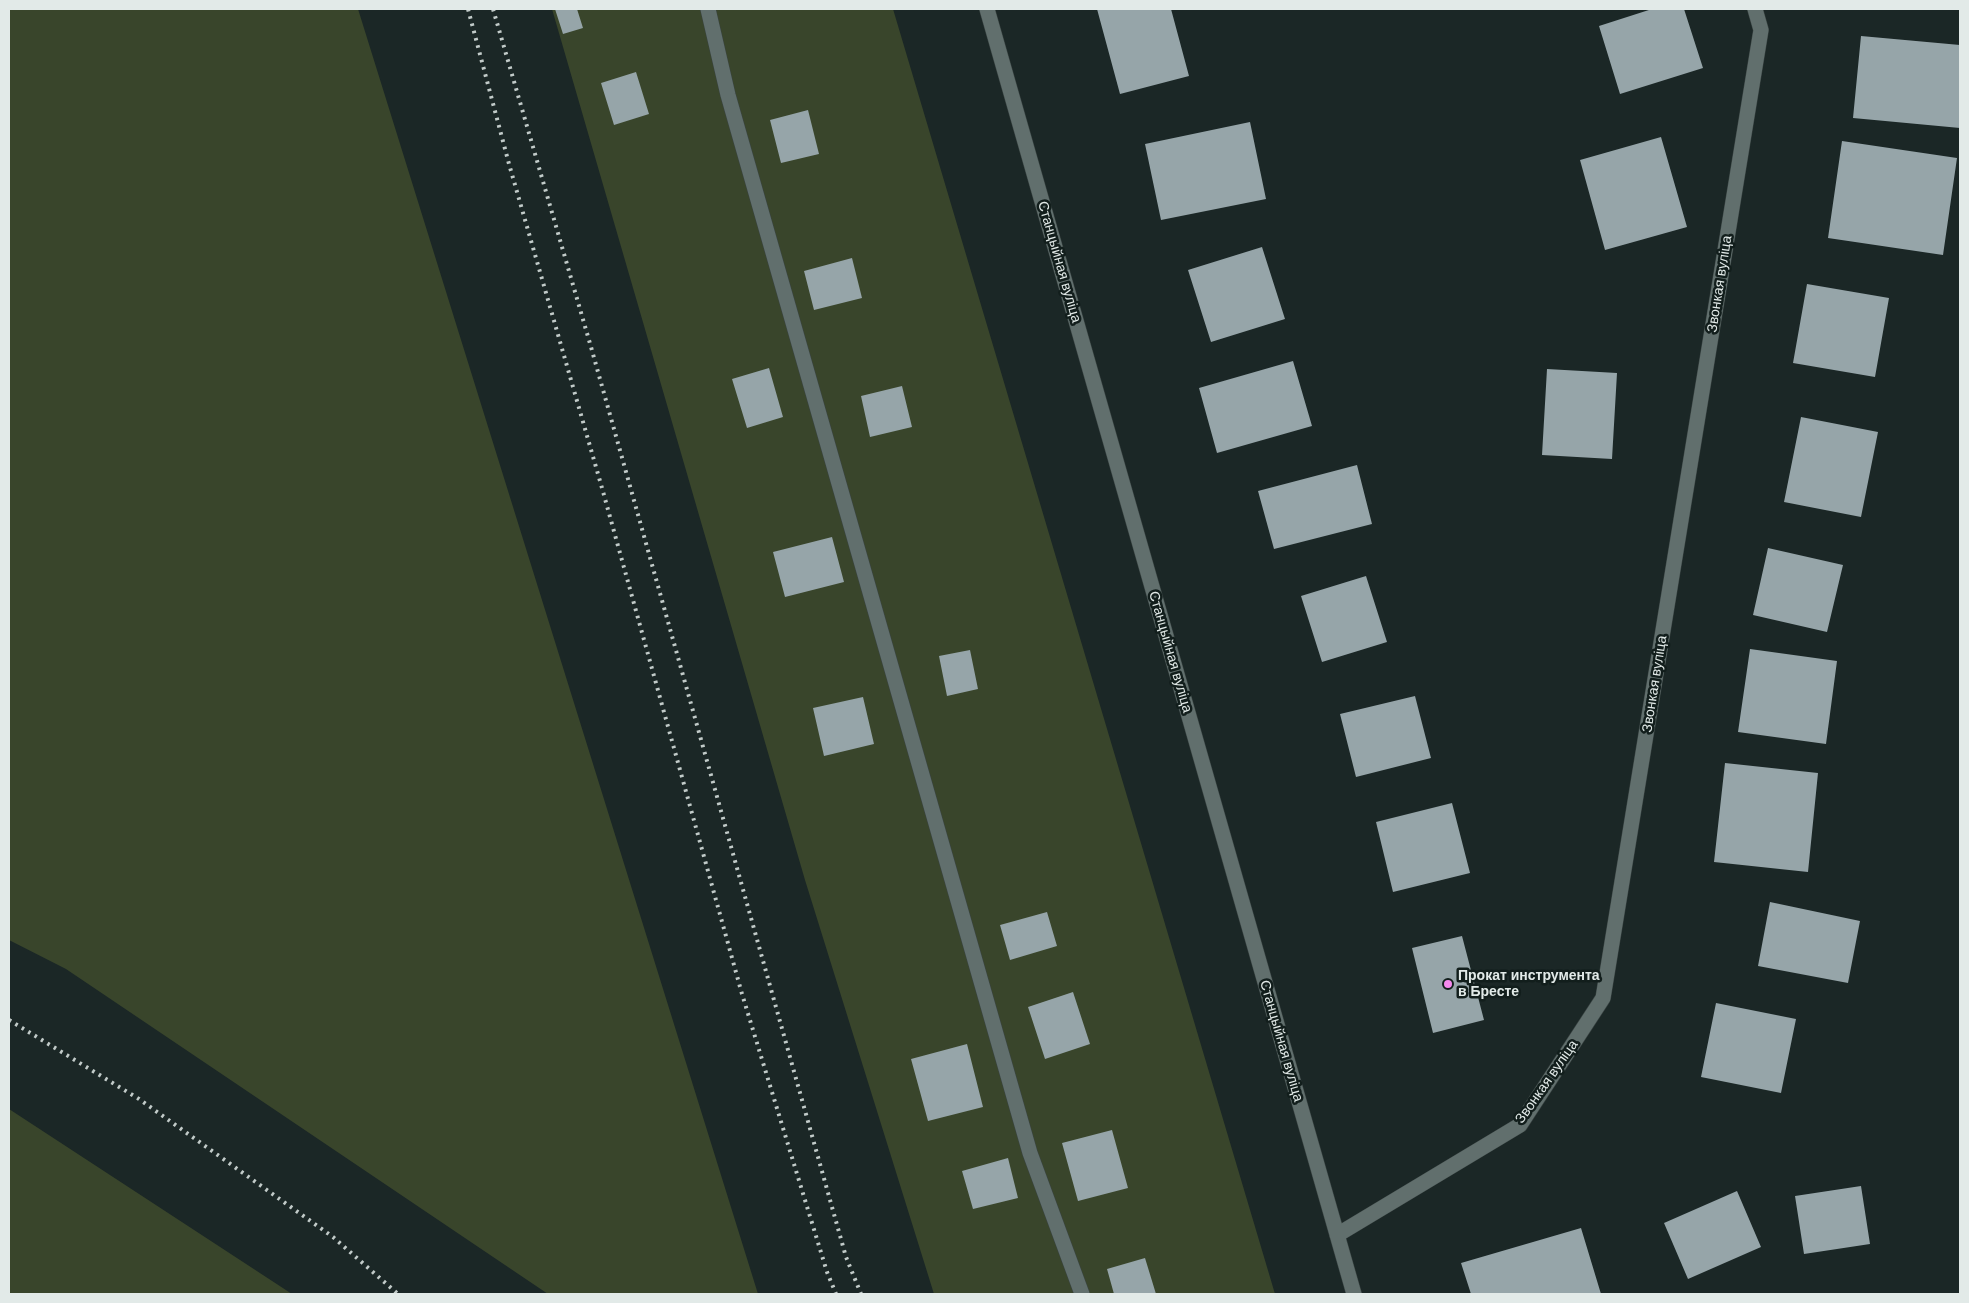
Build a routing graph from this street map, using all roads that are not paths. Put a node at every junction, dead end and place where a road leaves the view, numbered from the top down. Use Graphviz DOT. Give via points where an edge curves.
graph roads {
  1 [pos="708,9"];
  2 [pos="987,9"];
  3 [pos="1755,9"];
  4 [pos="1336,1235"];
  5 [pos="1082,1294"];
  6 [pos="1354,1294"];
  1 -- 5 [label="street" via="731,104 1030,1153"];
  2 -- 4 [label="street, Станцыйная вуліца"];
  3 -- 4 [label="street, Звонкая вуліца" via="1761,30 1603,998 1520,1125"];
  4 -- 6 [label="street, Станцыйная вуліца"];
}
